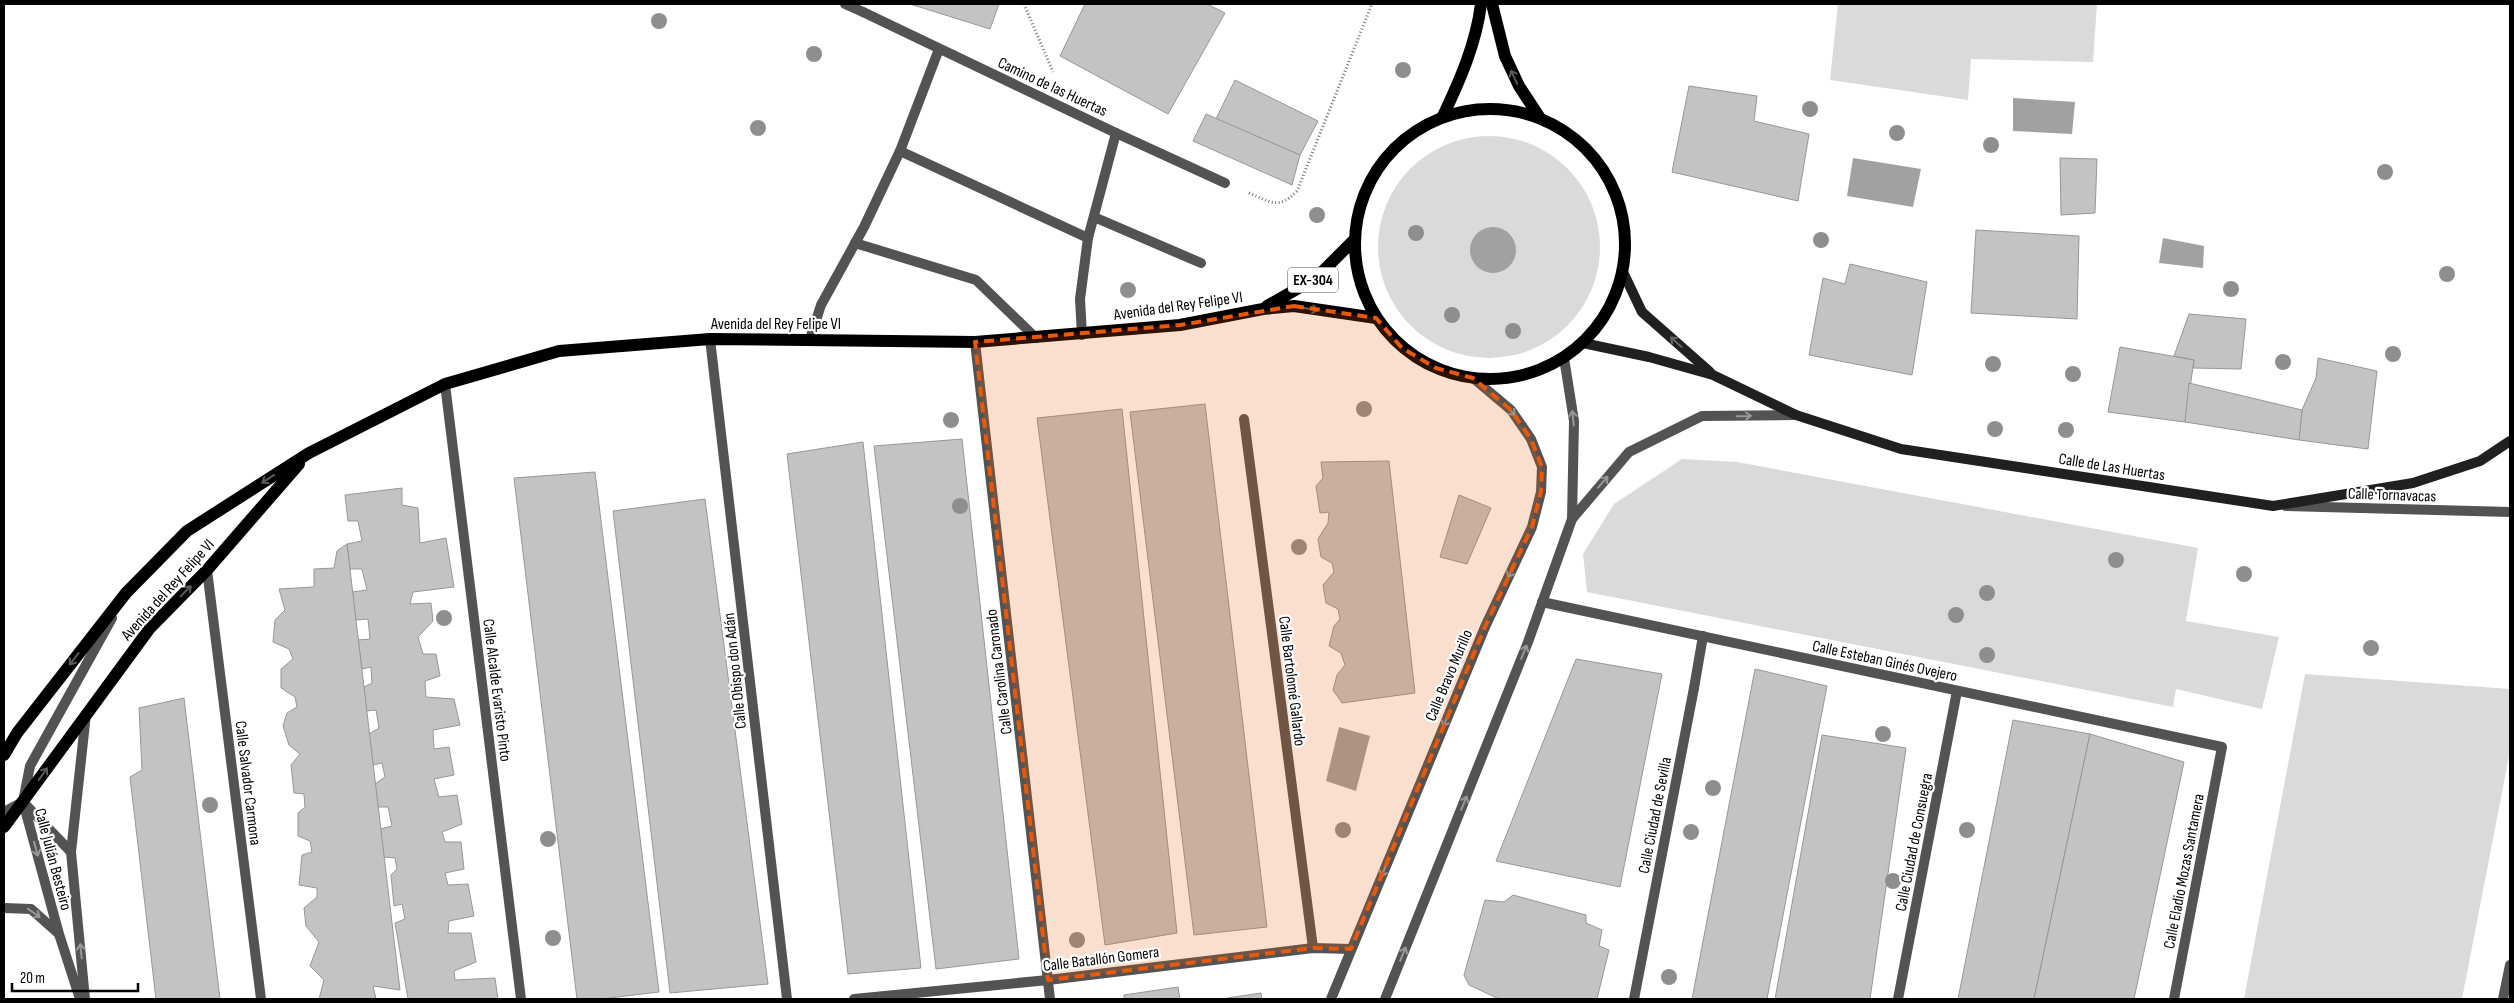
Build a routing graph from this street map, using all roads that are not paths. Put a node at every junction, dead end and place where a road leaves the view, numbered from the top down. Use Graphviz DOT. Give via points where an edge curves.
graph roads {
  1 [pos="845,4"];
  2 [pos="1481,4"];
  3 [pos="1492,4"];
  4 [pos="939,49"];
  5 [pos="1443,116"];
  6 [pos="1540,118"];
  7 [pos="1116,133"];
  8 [pos="900,151"];
  9 [pos="1225,183"];
  10 [pos="1094,217"];
  11 [pos="1088,238"];
  12 [pos="1354,240"];
  13 [pos="855,243"];
  14 [pos="1201,263"];
  15 [pos="1623,272"];
  16 [pos="1263,309"];
  17 [pos="1376,318"];
  18 [pos="1082,335"];
  19 [pos="1036,338"];
  20 [pos="710,339"];
  21 [pos="810,340"];
  22 [pos="975,342"];
  23 [pos="1583,343"];
  24 [pos="1564,358"];
  25 [pos="1713,375"];
  26 [pos="1473,378"];
  27 [pos="445,384"];
  28 [pos="1796,415"];
  29 [pos="1244,419"];
  30 [pos="2510,441"];
  31 [pos="309,453"];
  32 [pos="2273,506"];
  33 [pos="2510,512"];
  34 [pos="1572,519"];
  35 [pos="207,570"];
  36 [pos="126,593"];
  37 [pos="1542,602"];
  38 [pos="1703,636"];
  39 [pos="1957,690"];
  40 [pos="86,712"];
  41 [pos="2222,748"];
  42 [pos="4,755"];
  43 [pos="23,802"];
  44 [pos="4,812"];
  45 [pos="4,827"];
  46 [pos="71,852"];
  47 [pos="4,908"];
  48 [pos="59,934"];
  49 [pos="1313,948"];
  50 [pos="1351,949"];
  51 [pos="2510,965"];
  52 [pos="1048,980"];
  53 [pos="80,999"];
  54 [pos="85,999"];
  55 [pos="261,999"];
  56 [pos="521,999"];
  57 [pos="787,999"];
  58 [pos="854,999"];
  59 [pos="1050,999"];
  60 [pos="1331,999"];
  61 [pos="1385,999"];
  62 [pos="1634,999"];
  63 [pos="1898,999"];
  64 [pos="2174,999"];
  65 [pos="2503,999"];
  1 -- 4 [label="street, Camino de las Huertas"];
  2 -- 5 [label="main road" via="1462,77"];
  6 -- 3 [label="main road, one-way" via="1518,86 1505,56"];
  4 -- 7 [label="street, Camino de las Huertas"];
  4 -- 8 [label="street"];
  5 -- 6 [label="main road" via="1475,109 1508,110"];
  5 -- 12 [label="main road" via="1407,135 1379,164 1361,200"];
  6 -- 15 [label="main road" via="1573,137 1599,164 1617,197 1625,234"];
  7 -- 9 [label="street"];
  7 -- 10 [label="street, Camino de las Huertas"];
  8 -- 11 [label="street"];
  8 -- 13 [label="street"];
  10 -- 11 [label="street, Camino de las Huertas"];
  10 -- 14 [label="street"];
  11 -- 18 [label="street, Camino de las Huertas" via="1080,299"];
  12 -- 16 [label="main road, EX-304" via="1316,278"];
  12 -- 17 [label="main road" via="1359,281"];
  13 -- 19 [label="street" via="976,280"];
  13 -- 21 [label="street" via="821,305"];
  15 -- 23 [label="main road" via="1608,310"];
  25 -- 15 [label="main road, one-way" via="1642,312"];
  16 -- 17 [label="main road, EX-304, one-way" via="1294,306"];
  16 -- 18 [label="main road, Avenida del Rey Felipe VI" via="1180,325"];
  17 -- 26 [label="main road" via="1402,348 1436,368"];
  18 -- 19 [label="main road, Avenida del Rey Felipe VI"];
  19 -- 22 [label="main road, Avenida del Rey Felipe VI"];
  20 -- 21 [label="main road, Avenida del Rey Felipe VI"];
  20 -- 27 [label="main road, Avenida del Rey Felipe VI" via="559,351"];
  20 -- 57 [label="street, Calle Obispo don Adán"];
  21 -- 22 [label="main road, Avenida del Rey Felipe VI"];
  22 -- 52 [label="street, Calle Carolina Caronado"];
  23 -- 24 [label="main road"];
  23 -- 25 [label="main road"];
  24 -- 26 [label="main road" via="1528,374 1505,379"];
  34 -- 24 [label="street, one-way" via="1574,421"];
  25 -- 28 [label="main road, Calle de Las Huertas"];
  26 -- 50 [label="street, Calle Bravo Murillo, one-way" via="1511,410 1530,439 1542,467 1541,492 1532,527 1485,627"];
  27 -- 31 [label="main road, Avenida del Rey Felipe VI"];
  27 -- 56 [label="street, Calle Alcalde Evaristo Pinto"];
  28 -- 32 [label="main road, Calle de Las Huertas" via="1901,449"];
  34 -- 28 [label="street, one-way" via="1629,452 1702,416"];
  29 -- 49 [label="street, Calle Bartolomé Gallardo"];
  30 -- 32 [label="main road, Calle de Las Huertas" via="2480,461 2413,483"];
  31 -- 35 [label="main road, Avenida del Rey Felipe VI"];
  31 -- 36 [label="main road, Avenida del Rey Felipe VI, one-way" via="187,531"];
  32 -- 33 [label="street, Calle Tornavacas"];
  34 -- 37 [label="street"];
  40 -- 35 [label="main road, Avenida del Rey Felipe VI, one-way" via="150,628"];
  35 -- 55 [label="street, Calle Salvador Carmona"];
  36 -- 42 [label="main road, Avenida del Rey Felipe VI, one-way" via="17,733"];
  36 -- 43 [label="street" via="30,766"];
  37 -- 38 [label="street, Calle Esteban Ginés Ovejero"];
  61 -- 37 [label="street, one-way"];
  38 -- 39 [label="street, Calle Esteban Ginés Ovejero"];
  38 -- 62 [label="street, Calle Ciudad de Sevilla"];
  39 -- 41 [label="street, Calle Esteban Ginés Ovejero"];
  39 -- 63 [label="street, Calle Ciudad de Consuegra"];
  43 -- 40 [label="main road, Avenida del Rey Felipe VI, one-way"];
  40 -- 46 [label="street, Calle Julián Besteiro"];
  41 -- 64 [label="street, Calle Eladio Mozas Santamera"];
  43 -- 44 [label="street"];
  43 -- 45 [label="main road, Avenida del Rey Felipe VI"];
  43 -- 46 [label="street, Calle Julián Besteiro"];
  43 -- 48 [label="street, Calle Julián Besteiro, one-way"];
  54 -- 46 [label="street, Calle Julián Besteiro, one-way"];
  47 -- 48 [label="street, Calle Julián Besteiro, one-way" via="30,909"];
  48 -- 53 [label="street, Calle Julián Besteiro"];
  49 -- 50 [label="street, Calle Batallón Gomera"];
  49 -- 52 [label="street, Calle Batallón Gomera"];
  50 -- 60 [label="street, Calle Bravo Murillo"];
  51 -- 65 [label="street"];
  52 -- 58 [label="street, Calle Batallón Gomera"];
  52 -- 59 [label="street, Calle Carolina Caronado"];
}
